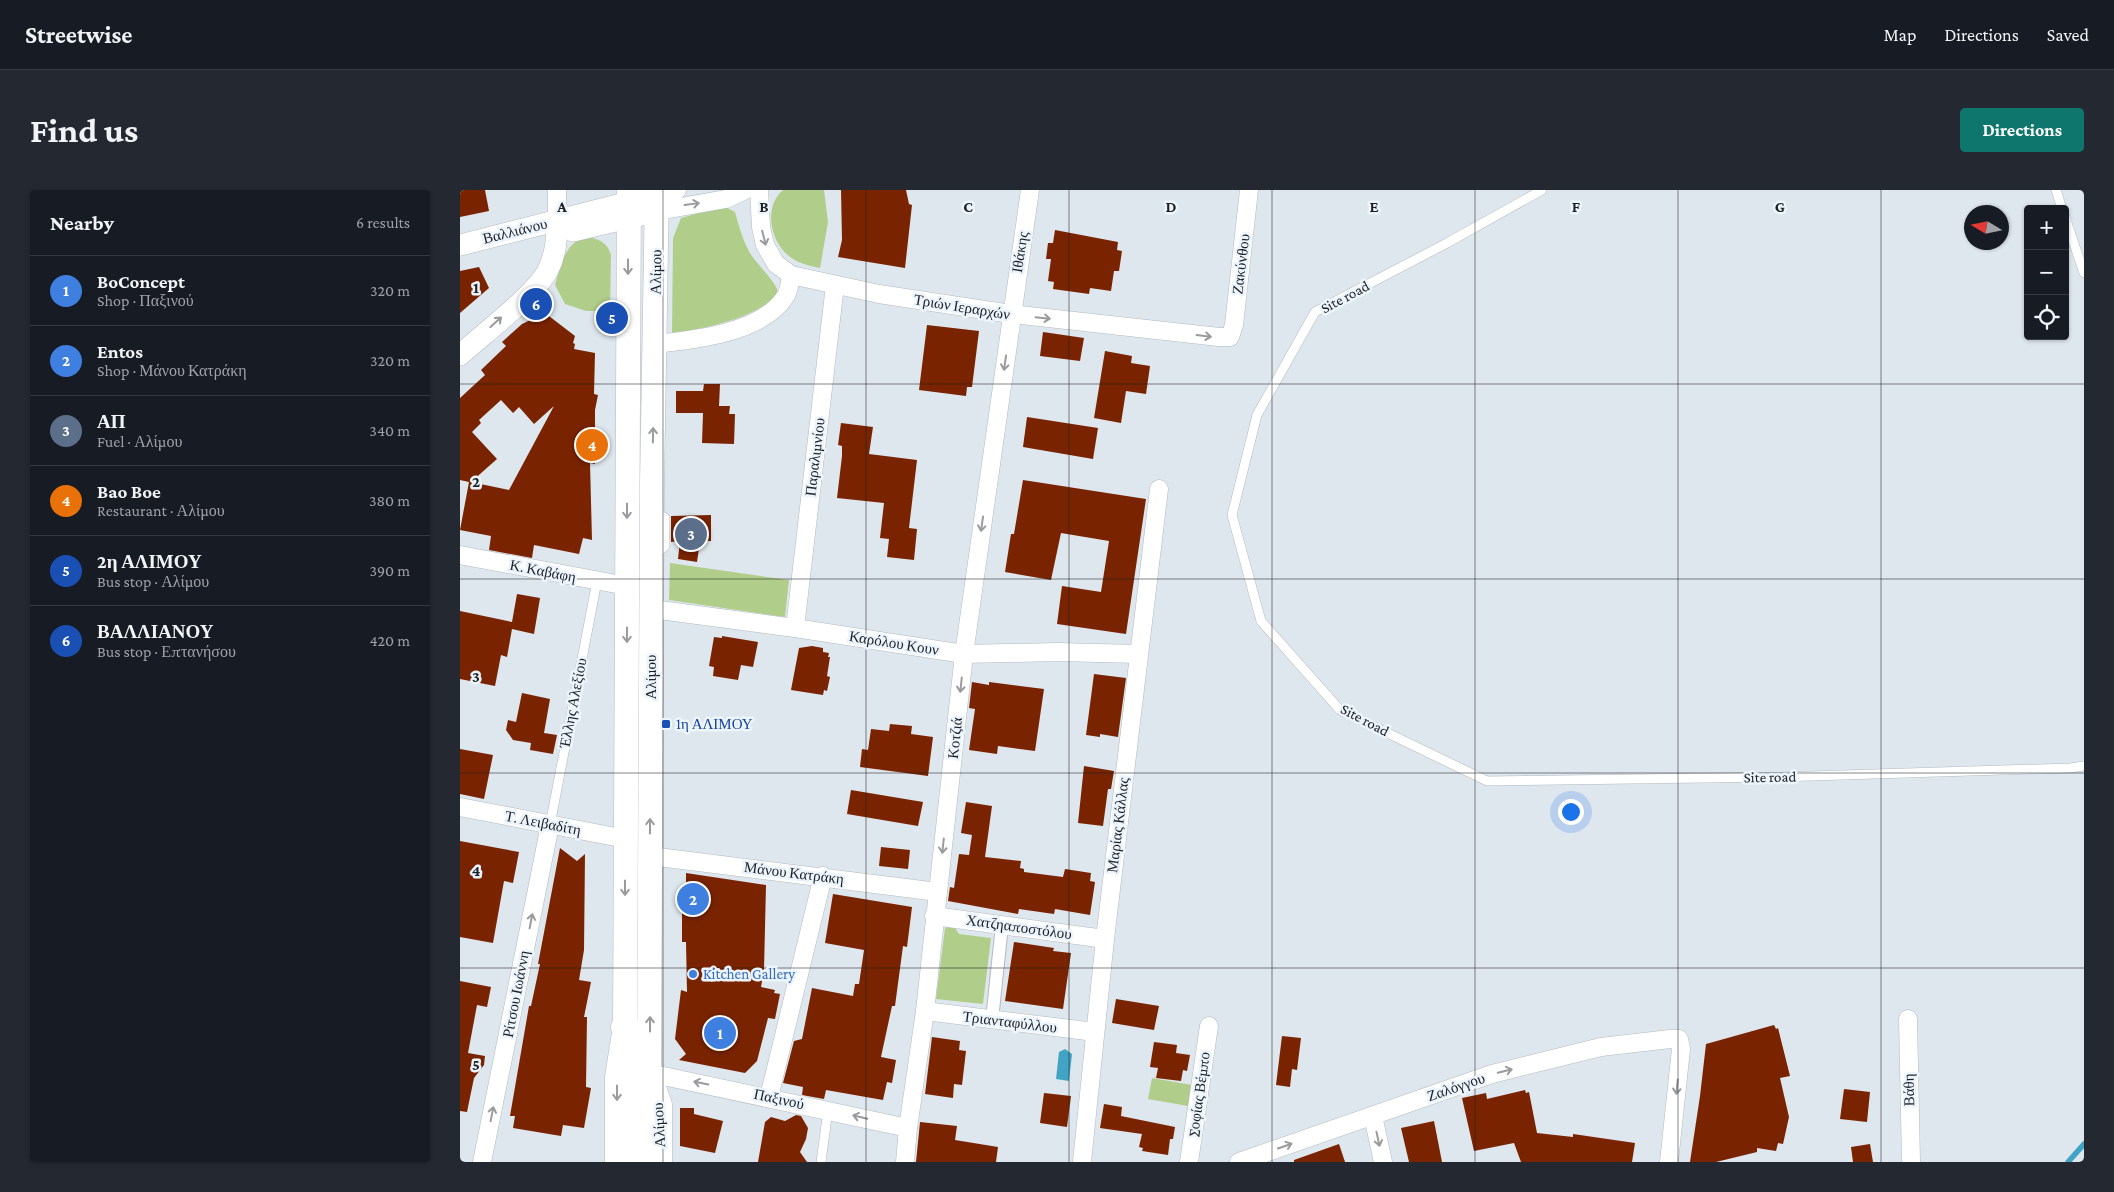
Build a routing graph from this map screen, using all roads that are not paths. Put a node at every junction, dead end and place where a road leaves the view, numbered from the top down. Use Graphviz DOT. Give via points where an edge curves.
graph roads {
  1 [pos="556,190"];
  2 [pos="745,190"];
  3 [pos="759,190"];
  4 [pos="1030,190"];
  5 [pos="1249,190"];
  6 [pos="1542,190"];
  7 [pos="2056,190"];
  8 [pos="662,196"];
  9 [pos="628,203"];
  10 [pos="2061,205"];
  11 [pos="557,221"];
  12 [pos="2069,229"];
  13 [pos="460,245"];
  14 [pos="556,245"];
  15 [pos="2084,273"];
  16 [pos="791,276"];
  17 [pos="835,285"];
  18 [pos="1011,314"];
  19 [pos="1230,337"];
  20 [pos="655,344"];
  21 [pos="460,355"];
  22 [pos="1158,489"];
  23 [pos="460,555"];
  24 [pos="597,581"];
  25 [pos="627,586"];
  26 [pos="652,609"];
  27 [pos="795,628"];
  28 [pos="964,654"];
  29 [pos="1138,654"];
  30 [pos="2084,766"];
  31 [pos="460,807"];
  32 [pos="550,825"];
  33 [pos="626,839"];
  34 [pos="650,856"];
  35 [pos="823,876"];
  36 [pos="938,892"];
  37 [pos="934,916"];
  38 [pos="1002,925"];
  39 [pos="1104,939"];
  40 [pos="925,1011"];
  41 [pos="1908,1019"];
  42 [pos="992,1020"];
  43 [pos="1209,1026"];
  44 [pos="625,1027"];
  45 [pos="1095,1032"];
  46 [pos="649,1072"];
  47 [pos="769,1097"];
  48 [pos="828,1110"];
  49 [pos="1373,1116"];
  50 [pos="908,1128"];
  51 [pos="482,1162"];
  52 [pos="617,1162"];
  53 [pos="636,1162"];
  54 [pos="648,1162"];
  55 [pos="660,1162"];
  56 [pos="821,1162"];
  57 [pos="905,1162"];
  58 [pos="1082,1162"];
  59 [pos="1189,1162"];
  60 [pos="1239,1162"];
  61 [pos="1383,1162"];
  62 [pos="1669,1162"];
  63 [pos="1911,1162"];
  1 -- 11 [label="street"];
  8 -- 2 [label="street, one-way" via="726,198"];
  3 -- 16 [label="street, one-way" via="765,245 776,264"];
  4 -- 18 [label="street, Ιθάκης"];
  5 -- 19 [label="street, Ζακύνθου"];
  6 -- 30 [label="lane, Site road" via="1315,312 1257,415 1232,515 1261,621 1340,710 1487,781 1779,777"];
  7 -- 10 [label="lane"];
  8 -- 9 [label="street, Βαλλιάνου"];
  8 -- 20 [label="main road, Αλίμου"];
  9 -- 11 [label="street, Βαλλιάνου"];
  9 -- 14 [label="street, Βαλλιάνου" via="564,236"];
  9 -- 25 [label="main road, Αλίμου, one-way"];
  11 -- 13 [label="street, Βαλλιάνου"];
  11 -- 14 [label="street"];
  12 -- 15 [label="lane"];
  21 -- 14 [label="street, one-way" via="536,286 548,271"];
  16 -- 17 [label="street, Τριών Ιεραρχών"];
  16 -- 20 [label="street" via="786,296 763,317 713,336"];
  17 -- 18 [label="street, Τριών Ιεραρχών"];
  17 -- 27 [label="street, Παραλιμνίου"];
  18 -- 19 [label="street, Τριών Ιεραρχών, one-way"];
  18 -- 28 [label="street, Κοτζιά, one-way"];
  26 -- 20 [label="main road, Αλίμου, one-way"];
  22 -- 29 [label="street, Μαρίας Κάλλας"];
  23 -- 24 [label="street, Κ. Καβάφη"];
  24 -- 25 [label="street, Κ. Καβάφη"];
  24 -- 32 [label="lane, Έλλης Αλεξίου"];
  25 -- 33 [label="main road, Αλίμου, one-way"];
  26 -- 27 [label="street, Καρόλου Κουν"];
  34 -- 26 [label="main road, Αλίμου, one-way"];
  27 -- 28 [label="street, Καρόλου Κουν"];
  28 -- 29 [label="street, Καρόλου Κουν"];
  28 -- 36 [label="street, Κοτζιά, one-way"];
  29 -- 39 [label="street, Μαρίας Κάλλας"];
  31 -- 32 [label="street, Τ. Λειβαδίτη"];
  32 -- 33 [label="street, Τ. Λειβαδίτη"];
  51 -- 32 [label="street, Ρίτσου Ιωάννη, one-way"];
  33 -- 44 [label="main road, Αλίμου, one-way"];
  34 -- 35 [label="street, Μάνου Κατράκη"];
  46 -- 34 [label="main road, Αλίμου, one-way"];
  35 -- 36 [label="street, Μάνου Κατράκη"];
  35 -- 47 [label="street"];
  36 -- 37 [label="street, Κοτζιά"];
  37 -- 38 [label="street, Χατζηαποστόλου"];
  37 -- 40 [label="street, Κοτζιά"];
  38 -- 39 [label="street, Χατζηαποστόλου"];
  38 -- 42 [label="street"];
  39 -- 45 [label="street, Μαρίας Κάλλας"];
  40 -- 42 [label="street, Τριανταφύλλου"];
  40 -- 50 [label="street, Κοτζιά"];
  41 -- 63 [label="street, Βάθη"];
  42 -- 45 [label="street, Τριανταφύλλου"];
  43 -- 59 [label="street, Σοφίας Βέμπο"];
  44 -- 52 [label="main road, Αλίμου, one-way" via="617,1077"];
  44 -- 53 [label="highway" via="635,1075"];
  45 -- 58 [label="street, Μαρίας Κάλλας"];
  47 -- 46 [label="street, Παξινού, one-way"];
  46 -- 54 [label="highway"];
  46 -- 55 [label="main road, Αλίμου" via="660,1105"];
  47 -- 48 [label="street, Παξινού"];
  50 -- 48 [label="street, Παξινού, one-way"];
  48 -- 56 [label="lane"];
  60 -- 49 [label="street, Ζαλόγγου, one-way"];
  49 -- 61 [label="street, one-way"];
  49 -- 62 [label="street, Ζαλόγγου, one-way" via="1492,1074 1583,1051 1642,1041 1679,1039 1682,1049"];
  50 -- 57 [label="street, Κοτζιά"];
}
